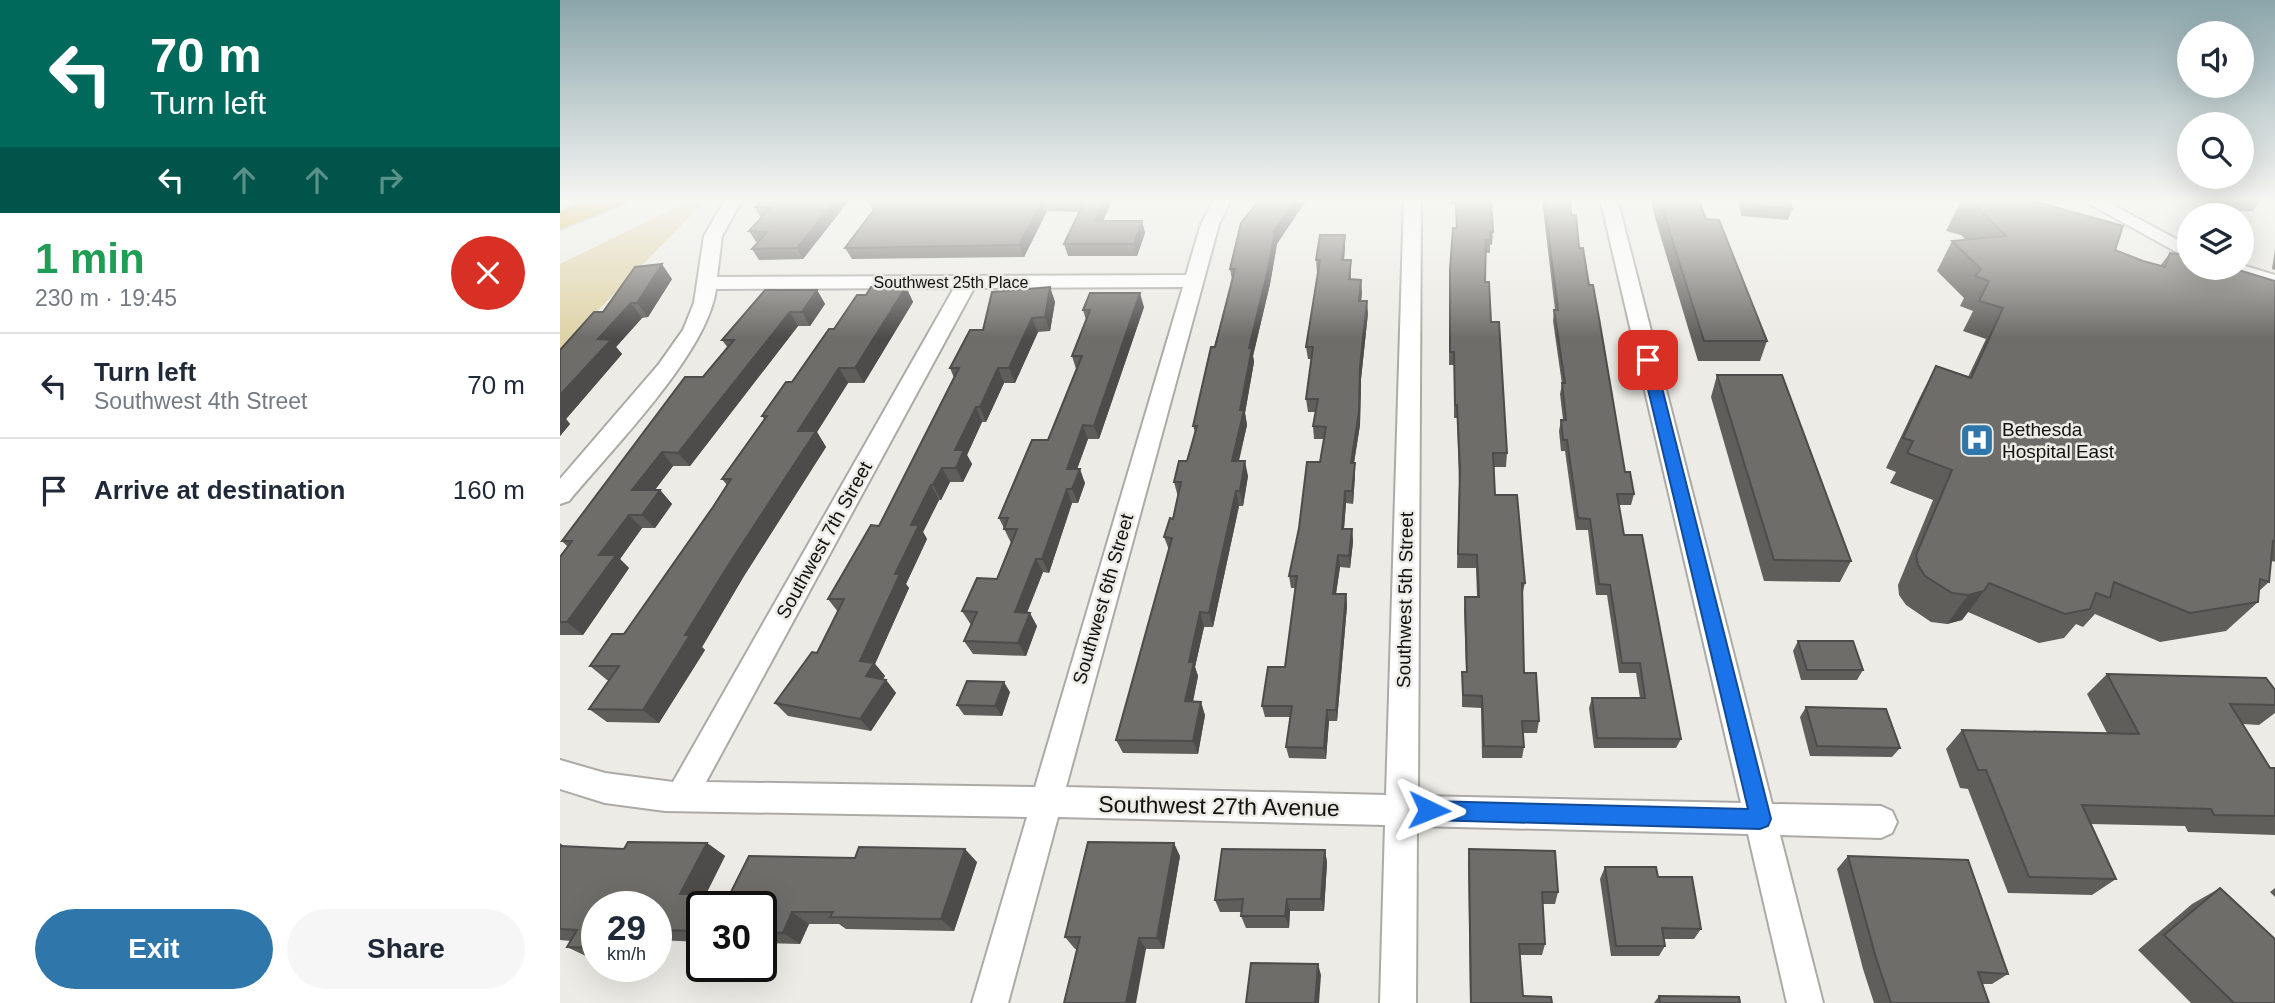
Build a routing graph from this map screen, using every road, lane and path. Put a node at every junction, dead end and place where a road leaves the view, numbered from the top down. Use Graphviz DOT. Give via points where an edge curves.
graph roads {
  1 [pos="712,245"];
  2 [pos="1204,245"];
  3 [pos="1412,245"];
  4 [pos="1620,245"];
  5 [pos="2254,274"];
  6 [pos="1194,281"];
  7 [pos="2275,281"];
  8 [pos="967,282"];
  9 [pos="708,283"];
  10 [pos="560,495"];
  11 [pos="560,774"];
  12 [pos="681,797"];
  13 [pos="1045,802"];
  14 [pos="1402,810"];
  15 [pos="1760,819"];
  16 [pos="1881,822"];
  17 [pos="990,1003"];
  18 [pos="1398,1003"];
  19 [pos="1805,1003"];
  1 -- 9 [label="street"];
  2 -- 6 [label="street, Southwest 6th Street"];
  3 -- 14 [label="street, Southwest 5th Street"];
  4 -- 15 [label="street"];
  5 -- 7 [label="street"];
  6 -- 8 [label="street, Southwest 25th Place"];
  6 -- 13 [label="street, Southwest 6th Street"];
  8 -- 9 [label="street, Southwest 25th Place"];
  8 -- 12 [label="street, Southwest 7th Street"];
  9 -- 10 [label="street" via="704,303 681,349"];
  11 -- 12 [label="street, Southwest 27th Avenue" via="588,786 632,795"];
  12 -- 13 [label="street, Southwest 27th Avenue"];
  13 -- 14 [label="street, Southwest 27th Avenue"];
  13 -- 17 [label="street, Southwest 6th Street"];
  14 -- 15 [label="street, Southwest 27th Avenue"];
  14 -- 18 [label="street, Southwest 5th Street"];
  15 -- 16 [label="street, Southwest 27th Avenue"];
  15 -- 19 [label="street"];
}
